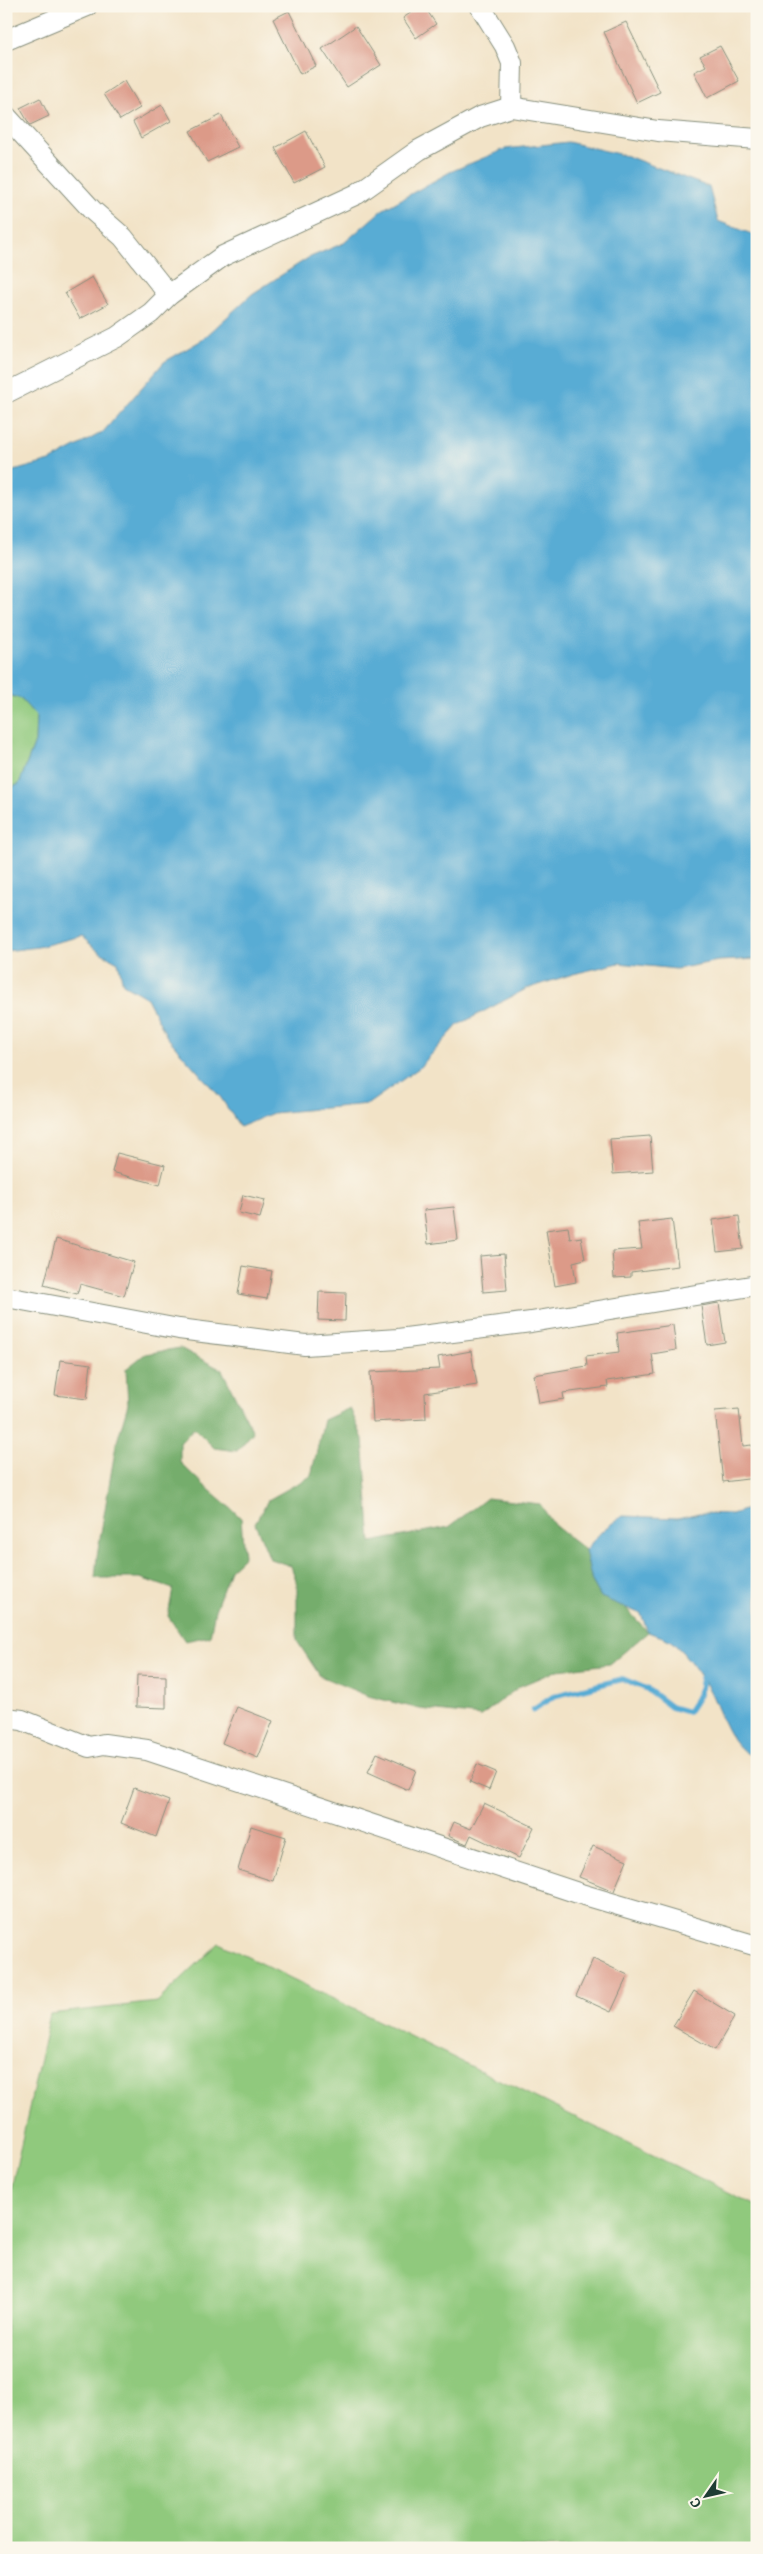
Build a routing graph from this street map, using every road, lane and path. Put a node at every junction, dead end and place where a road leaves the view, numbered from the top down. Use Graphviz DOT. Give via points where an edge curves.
graph roads {
  1 [pos="87,6"];
  2 [pos="480,6"];
  3 [pos="6,40"];
  4 [pos="511,107"];
  5 [pos="6,116"];
  6 [pos="757,139"];
  7 [pos="169,295"];
  8 [pos="6,393"];
  9 [pos="757,1285"];
  10 [pos="6,1297"];
  11 [pos="6,1718"];
  12 [pos="757,1946"];
  1 -- 3 [label="street"];
  2 -- 4 [label="street" via="512,63"];
  4 -- 6 [label="street" via="658,131"];
  4 -- 7 [label="street" via="480,117 450,132 357,194 223,256"];
  5 -- 7 [label="street" via="92,210 123,237"];
  7 -- 8 [label="street" via="151,313 117,337"];
  9 -- 10 [label="street" via="531,1322 398,1339 305,1345 178,1329"];
  11 -- 12 [label="street" via="22,1720 90,1747 104,1744 147,1750 581,1894"];
}
